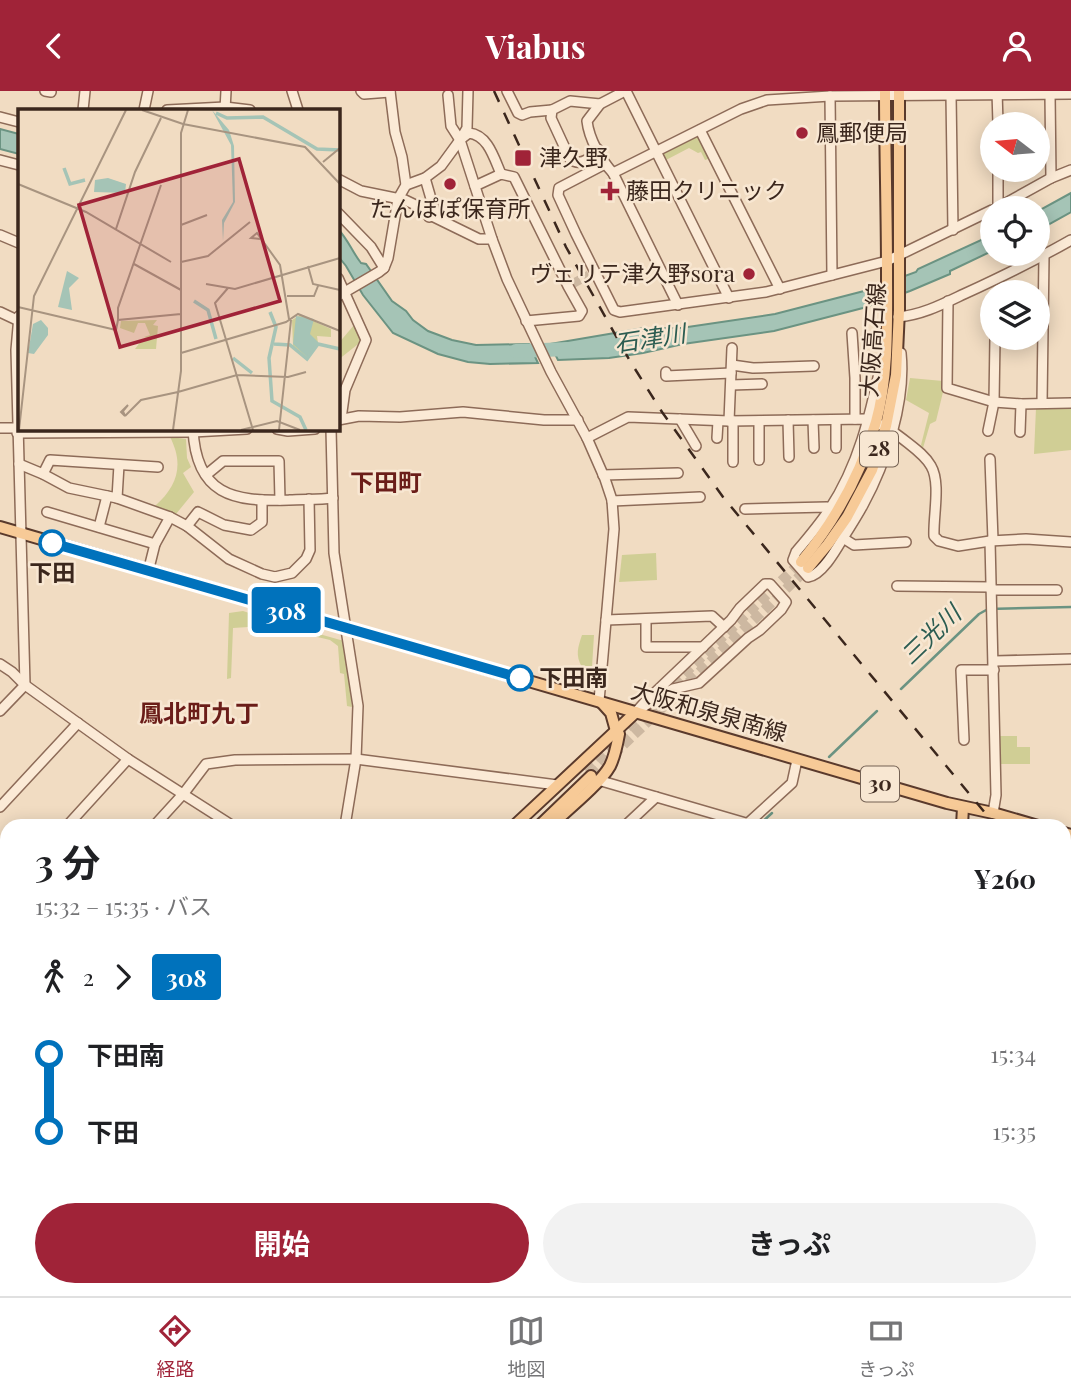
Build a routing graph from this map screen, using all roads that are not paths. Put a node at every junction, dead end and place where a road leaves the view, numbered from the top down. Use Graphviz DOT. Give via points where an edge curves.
graph roads {
  1 [pos="85,91"];
  2 [pos="148,91"];
  3 [pos="226,91"];
  4 [pos="292,91"];
  5 [pos="361,91"];
  6 [pos="468,91"];
  7 [pos="507,91"];
  8 [pos="626,91"];
  9 [pos="390,92"];
  10 [pos="885,93"];
  11 [pos="899,93"];
  12 [pos="997,93"];
  13 [pos="1050,94"];
  14 [pos="1071,94"];
  15 [pos="448,95"];
  16 [pos="951,95"];
  17 [pos="764,96"];
  18 [pos="831,96"];
  19 [pos="600,104"];
  20 [pos="225,108"];
  21 [pos="83,109"];
  22 [pos="144,109"];
  23 [pos="196,109"];
  24 [pos="298,109"];
  25 [pos="552,110"];
  26 [pos="998,112"];
  27 [pos="0,117"];
  28 [pos="18,122"];
  29 [pos="700,130"];
  30 [pos="460,140"];
  31 [pos="598,149"];
  32 [pos="657,152"];
  33 [pos="0,160"];
  34 [pos="605,164"];
  35 [pos="18,165"];
  36 [pos="1071,170"];
  37 [pos="613,173"];
  38 [pos="501,174"];
  39 [pos="425,178"];
  40 [pos="1051,178"];
  41 [pos="340,180"];
  42 [pos="406,185"];
  43 [pos="475,186"];
  44 [pos="1019,196"];
  45 [pos="402,199"];
  46 [pos="340,215"];
  47 [pos="433,216"];
  48 [pos="980,217"];
  49 [pos="953,230"];
  50 [pos="0,235"];
  51 [pos="492,239"];
  52 [pos="1071,240"];
  53 [pos="18,243"];
  54 [pos="1050,252"];
  55 [pos="898,254"];
  56 [pos="887,261"];
  57 [pos="1022,266"];
  58 [pos="1044,266"];
  59 [pos="382,270"];
  60 [pos="832,275"];
  61 [pos="996,279"];
  62 [pos="780,289"];
  63 [pos="343,293"];
  64 [pos="729,298"];
  65 [pos="948,301"];
  66 [pos="678,305"];
  67 [pos="0,312"];
  68 [pos="895,314"];
  69 [pos="18,319"];
  70 [pos="526,321"];
  71 [pos="18,329"];
  72 [pos="852,333"];
  73 [pos="892,335"];
  74 [pos="732,348"];
  75 [pos="995,350"];
  76 [pos="810,364"];
  77 [pos="731,369"];
  78 [pos="666,372"];
  79 [pos="762,384"];
  80 [pos="731,385"];
  81 [pos="994,402"];
  82 [pos="1042,403"];
  83 [pos="1071,403"];
  84 [pos="1021,404"];
  85 [pos="340,414"];
  86 [pos="340,419"];
  87 [pos="680,419"];
  88 [pos="836,419"];
  89 [pos="855,419"];
  90 [pos="578,420"];
  91 [pos="813,420"];
  92 [pos="718,421"];
  93 [pos="731,421"];
  94 [pos="759,421"];
  95 [pos="788,421"];
  96 [pos="881,425"];
  97 [pos="0,428"];
  98 [pos="17,430"];
  99 [pos="99,431"];
  100 [pos="132,431"];
  101 [pos="193,431"];
  102 [pos="331,431"];
  103 [pos="988,431"];
  104 [pos="1020,432"];
  105 [pos="587,438"];
  106 [pos="717,438"];
  107 [pos="696,446"];
  108 [pos="814,448"];
  109 [pos="836,448"];
  110 [pos="789,457"];
  111 [pos="990,459"];
  112 [pos="759,460"];
  113 [pos="733,462"];
  114 [pos="19,464"];
  115 [pos="119,465"];
  116 [pos="158,467"];
  117 [pos="678,473"];
  118 [pos="43,474"];
  119 [pos="206,475"];
  120 [pos="603,475"];
  121 [pos="107,496"];
  122 [pos="699,497"];
  123 [pos="117,498"];
  124 [pos="333,498"];
  125 [pos="309,499"];
  126 [pos="262,500"];
  127 [pos="280,500"];
  128 [pos="612,501"];
  129 [pos="830,508"];
  130 [pos="745,509"];
  131 [pos="47,512"];
  132 [pos="170,517"];
  133 [pos="187,526"];
  134 [pos="0,527"];
  135 [pos="99,527"];
  136 [pos="20,533"];
  137 [pos="843,538"];
  138 [pos="991,541"];
  139 [pos="906,542"];
  140 [pos="1071,542"];
  141 [pos="155,544"];
  142 [pos="150,565"];
  143 [pos="804,565"];
  144 [pos="897,586"];
  145 [pos="991,589"];
  146 [pos="1057,590"];
  147 [pos="646,619"];
  148 [pos="606,620"];
  149 [pos="724,627"];
  150 [pos="346,628"];
  151 [pos="703,647"];
  152 [pos="1071,659"];
  153 [pos="0,664"];
  154 [pos="994,665"];
  155 [pos="24,685"];
  156 [pos="599,701"];
  157 [pos="0,711"];
  158 [pos="636,712"];
  159 [pos="78,723"];
  160 [pos="616,731"];
  161 [pos="964,740"];
  162 [pos="128,758"];
  163 [pos="356,759"];
  164 [pos="797,760"];
  165 [pos="591,775"];
  166 [pos="557,785"];
  167 [pos="184,793"];
  168 [pos="656,797"];
  169 [pos="0,807"];
  170 [pos="963,807"];
  171 [pos="993,813"];
  172 [pos="73,819"];
  173 [pos="160,819"];
  174 [pos="223,819"];
  175 [pos="346,819"];
  176 [pos="521,819"];
  177 [pos="532,819"];
  178 [pos="546,819"];
  179 [pos="556,819"];
  180 [pos="632,819"];
  181 [pos="730,819"];
  182 [pos="756,819"];
  183 [pos="962,819"];
  184 [pos="1014,819"];
  1 -- 21 [label="street"];
  2 -- 22 [label="street"];
  3 -- 20 [label="street"];
  4 -- 24 [label="street"];
  5 -- 9 [label="street"];
  6 -- 30 [label="street" via="467,128"];
  7 -- 25 [label="street" via="522,115"];
  8 -- 19 [label="street"];
  8 -- 32 [label="street"];
  9 -- 42 [label="street"];
  10 -- 11 [label="street"];
  10 -- 18 [label="street"];
  10 -- 56 [label="main road, 大阪高石線 / 28"];
  11 -- 16 [label="street"];
  11 -- 55 [label="main road, 大阪高石線 / 28"];
  12 -- 13 [label="street"];
  12 -- 16 [label="street"];
  12 -- 26 [label="street"];
  13 -- 14 [label="street"];
  13 -- 40 [label="street"];
  15 -- 30 [label="street" via="451,126"];
  16 -- 49 [label="street"];
  17 -- 18 [label="street"];
  17 -- 29 [label="street"];
  18 -- 60 [label="street"];
  19 -- 25 [label="street" via="570,101"];
  19 -- 31 [label="street" via="587,121"];
  20 -- 23 [label="street"];
  25 -- 31 [label="street" via="551,118 574,163 595,155"];
  27 -- 28 [label="street"];
  29 -- 32 [label="street"];
  29 -- 62 [label="street"];
  30 -- 38 [label="street" via="469,133 478,134"];
  30 -- 39 [label="street"];
  30 -- 43 [label="street"];
  31 -- 34 [label="street"];
  32 -- 37 [label="street"];
  32 -- 64 [label="street"];
  33 -- 35 [label="street"];
  34 -- 37 [label="street"];
  34 -- 66 [label="street" via="559,188 558,195 592,274 614,310"];
  36 -- 40 [label="street"];
  37 -- 66 [label="street"];
  38 -- 43 [label="street"];
  38 -- 70 [label="street" via="514,177 582,310 579,316"];
  39 -- 42 [label="street"];
  39 -- 47 [label="street"];
  40 -- 44 [label="street"];
  41 -- 45 [label="street" via="361,191"];
  42 -- 45 [label="street"];
  43 -- 51 [label="street"];
  45 -- 47 [label="street" via="402,205"];
  45 -- 59 [label="street"];
  46 -- 59 [label="street" via="371,247"];
  47 -- 51 [label="street" via="479,239"];
  48 -- 49 [label="street"];
  49 -- 55 [label="street"];
  50 -- 53 [label="street"];
  51 -- 70 [label="street"];
  52 -- 54 [label="street"];
  55 -- 56 [label="street"];
  55 -- 68 [label="main road, 大阪高石線 / 28"];
  56 -- 60 [label="street"];
  56 -- 68 [label="main road, 大阪高石線 / 28"];
  57 -- 61 [label="street"];
  58 -- 82 [label="street"];
  59 -- 63 [label="street"];
  60 -- 62 [label="street"];
  61 -- 65 [label="street"];
  62 -- 64 [label="street"];
  63 -- 85 [label="street" via="366,341"];
  64 -- 66 [label="street"];
  65 -- 68 [label="street" via="921,313"];
  65 -- 81 [label="street" via="947,388"];
  67 -- 69 [label="street"];
  68 -- 73 [label="main road, 大阪高石線 / 28"];
  70 -- 90 [label="street"];
  71 -- 98 [label="street"];
  72 -- 89 [label="street"];
  73 -- 96 [label="main road, 大阪高石線 / 28" via="882,383"];
  73 -- 96 [label="street" via="902,356 902,379"];
  74 -- 77 [label="street"];
  75 -- 81 [label="street"];
  76 -- 77 [label="street"];
  77 -- 78 [label="street" via="666,376"];
  77 -- 80 [label="street"];
  79 -- 80 [label="street"];
  80 -- 93 [label="street"];
  81 -- 84 [label="street"];
  81 -- 103 [label="street"];
  82 -- 83 [label="street"];
  82 -- 84 [label="street"];
  84 -- 104 [label="street"];
  86 -- 90 [label="street" via="463,412"];
  87 -- 92 [label="street"];
  87 -- 105 [label="street" via="628,417"];
  87 -- 107 [label="street"];
  88 -- 89 [label="street"];
  88 -- 91 [label="street"];
  88 -- 109 [label="street"];
  89 -- 96 [label="street"];
  90 -- 105 [label="street"];
  91 -- 95 [label="street"];
  91 -- 108 [label="street"];
  92 -- 93 [label="street"];
  92 -- 106 [label="street"];
  93 -- 94 [label="street"];
  93 -- 113 [label="street"];
  94 -- 95 [label="street"];
  94 -- 112 [label="street"];
  95 -- 110 [label="street"];
  96 -- 129 [label="street"];
  96 -- 137 [label="street" via="884,457"];
  96 -- 138 [label="street" via="920,453 934,471 934,536 958,546"];
  96 -- 143 [label="main road, 大阪高石線 / 28" via="849,491"];
  97 -- 98 [label="street"];
  98 -- 114 [label="street"];
  99 -- 100 [label="street"];
  100 -- 101 [label="street"];
  101 -- 119 [label="street" via="194,448"];
  102 -- 124 [label="street"];
  105 -- 120 [label="street"];
  111 -- 138 [label="street"];
  114 -- 118 [label="street"];
  114 -- 136 [label="street"];
  115 -- 116 [label="street"];
  115 -- 118 [label="street" via="50,460"];
  115 -- 123 [label="street"];
  117 -- 120 [label="street"];
  118 -- 121 [label="street" via="69,488"];
  119 -- 126 [label="street" via="223,491 242,499"];
  119 -- 127 [label="street" via="223,461 279,461"];
  120 -- 128 [label="street"];
  121 -- 123 [label="street"];
  121 -- 135 [label="street"];
  122 -- 128 [label="street"];
  123 -- 132 [label="street"];
  124 -- 125 [label="street"];
  124 -- 150 [label="street" via="334,553"];
  125 -- 127 [label="street"];
  125 -- 133 [label="street" via="310,550 292,573 275,577 229,559"];
  126 -- 127 [label="street"];
  126 -- 133 [label="street" via="262,522 251,530 224,525 198,512"];
  128 -- 148 [label="street"];
  129 -- 130 [label="street"];
  129 -- 137 [label="street" via="793,560 808,577 813,576"];
  131 -- 135 [label="street"];
  132 -- 133 [label="street"];
  132 -- 141 [label="street"];
  134 -- 136 [label="main road, 大阪和泉泉南線 / 30"];
  135 -- 141 [label="street"];
  136 -- 150 [label="main road, 大阪和泉泉南線 / 30"];
  136 -- 155 [label="street"];
  137 -- 139 [label="street" via="854,545"];
  138 -- 140 [label="street"];
  138 -- 145 [label="street"];
  141 -- 142 [label="street"];
  144 -- 145 [label="street"];
  145 -- 146 [label="street"];
  145 -- 154 [label="street"];
  147 -- 148 [label="street"];
  147 -- 149 [label="street" via="712,617"];
  147 -- 151 [label="street" via="646,647"];
  148 -- 156 [label="street"];
  149 -- 151 [label="street"];
  149 -- 158 [label="street" via="765,584 786,602 699,683 673,689"];
  150 -- 156 [label="main road, 大阪和泉泉南線 / 30"];
  150 -- 163 [label="street" via="358,706"];
  151 -- 158 [label="street"];
  152 -- 154 [label="street"];
  153 -- 155 [label="street"];
  154 -- 161 [label="street" via="961,670"];
  154 -- 171 [label="street"];
  155 -- 157 [label="street"];
  155 -- 159 [label="street"];
  156 -- 158 [label="main road, 大阪和泉泉南線 / 30"];
  156 -- 160 [label="main road" via="611,713"];
  158 -- 160 [label="main road"];
  158 -- 164 [label="main road, 大阪和泉泉南線 / 30"];
  159 -- 162 [label="street"];
  159 -- 169 [label="street"];
  160 -- 165 [label="main road" via="617,748 609,768"];
  160 -- 166 [label="main road"];
  162 -- 167 [label="street"];
  162 -- 172 [label="street"];
  163 -- 166 [label="street"];
  163 -- 167 [label="street" via="210,762"];
  163 -- 175 [label="street"];
  164 -- 170 [label="main road, 大阪和泉泉南線 / 30"];
  164 -- 182 [label="street" via="792,783"];
  165 -- 168 [label="street"];
  165 -- 177 [label="main road"];
  165 -- 178 [label="main road"];
  165 -- 179 [label="main road"];
  166 -- 176 [label="main road"];
  167 -- 173 [label="street"];
  167 -- 174 [label="street"];
  168 -- 180 [label="street"];
  168 -- 181 [label="street"];
  170 -- 171 [label="main road, 大阪和泉泉南線"];
  170 -- 183 [label="main road"];
  171 -- 184 [label="main road, 大阪和泉泉南線"];
}
